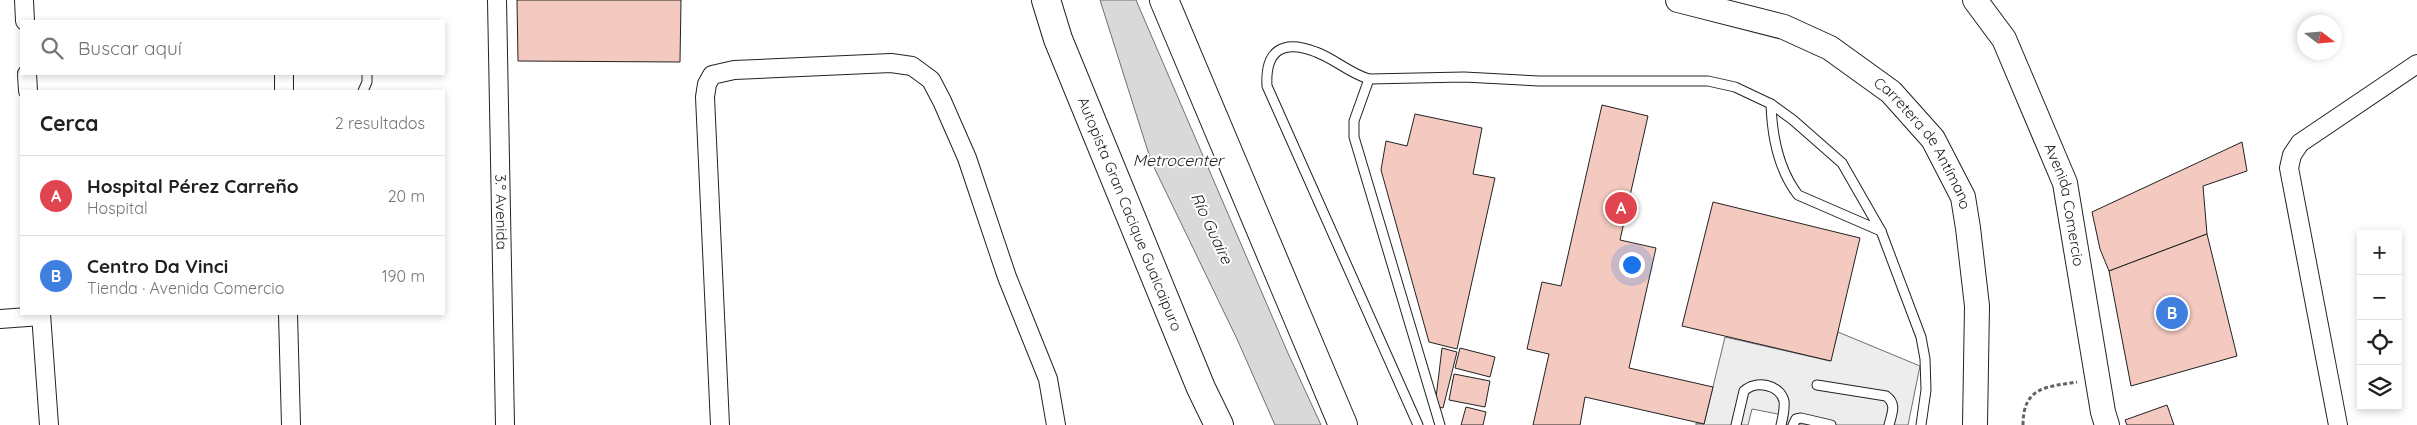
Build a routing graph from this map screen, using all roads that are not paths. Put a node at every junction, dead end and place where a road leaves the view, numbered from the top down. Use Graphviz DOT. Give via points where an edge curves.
graph roads {
  1 [pos="24,0"];
  2 [pos="497,0"];
  3 [pos="1046,0"];
  4 [pos="1164,0"];
  5 [pos="1678,0"];
  6 [pos="1975,0"];
  7 [pos="25,20"];
  8 [pos="2417,64"];
  9 [pos="27,75"];
  10 [pos="284,75"];
  11 [pos="367,75"];
  12 [pos="1369,79"];
  13 [pos="28,90"];
  14 [pos="284,90"];
  15 [pos="363,90"];
  16 [pos="1771,104"];
  17 [pos="1881,231"];
  18 [pos="41,315"];
  19 [pos="288,315"];
  20 [pos="0,319"];
  21 [pos="1817,385"];
  22 [pos="49,425"];
  23 [pos="290,425"];
  24 [pos="505,425"];
  25 [pos="720,425"];
  26 [pos="1056,425"];
  27 [pos="1219,425"];
  28 [pos="1343,425"];
  29 [pos="1418,425"];
  30 [pos="1440,425"];
  31 [pos="1736,425"];
  32 [pos="1781,425"];
  33 [pos="1793,425"];
  34 [pos="1831,425"];
  35 [pos="1889,425"];
  36 [pos="1921,425"];
  37 [pos="1975,425"];
  38 [pos="2107,425"];
  39 [pos="2338,425"];
  1 -- 7 [label="street"];
  2 -- 24 [label="street, 3.° Avenida"];
  3 -- 27 [label="highway, Autopista Gran Cacique Guaicaipuro" via="1062,48"];
  4 -- 28 [label="highway"];
  5 -- 37 [label="main road, Carretera de Antímano" via="1784,27 1830,48 1891,92 1933,139 1963,197 1968,228 1977,306"];
  6 -- 38 [label="main road, Avenida Comercio" via="2004,39 2065,183 2102,412"];
  8 -- 39 [label="street" via="2300,143 2289,168"];
  9 -- 13 [label="street"];
  10 -- 14 [label="street"];
  11 -- 15 [label="lane"];
  12 -- 16 [label="lane" via="1708,80 1735,87"];
  12 -- 29 [label="lane" via="1315,51 1288,47 1270,57 1266,69 1267,86"];
  12 -- 30 [label="lane" via="1354,121 1354,137"];
  16 -- 17 [label="lane" via="1842,163"];
  16 -- 17 [label="lane" via="1772,133 1790,184 1798,194"];
  17 -- 36 [label="lane" via="1921,337 1926,390"];
  18 -- 20 [label="street"];
  18 -- 22 [label="street"];
  19 -- 23 [label="street"];
  21 -- 35 [label="lane" via="1886,396 1892,400 1893,407"];
  25 -- 26 [label="street" via="707,84 712,75 734,70 891,63 912,66 931,80 942,101 967,158 1007,277 1048,379"];
  31 -- 32 [label="lane" via="1744,391 1755,384 1779,391 1784,399"];
  33 -- 34 [label="lane" via="1796,419 1801,418"];
}
